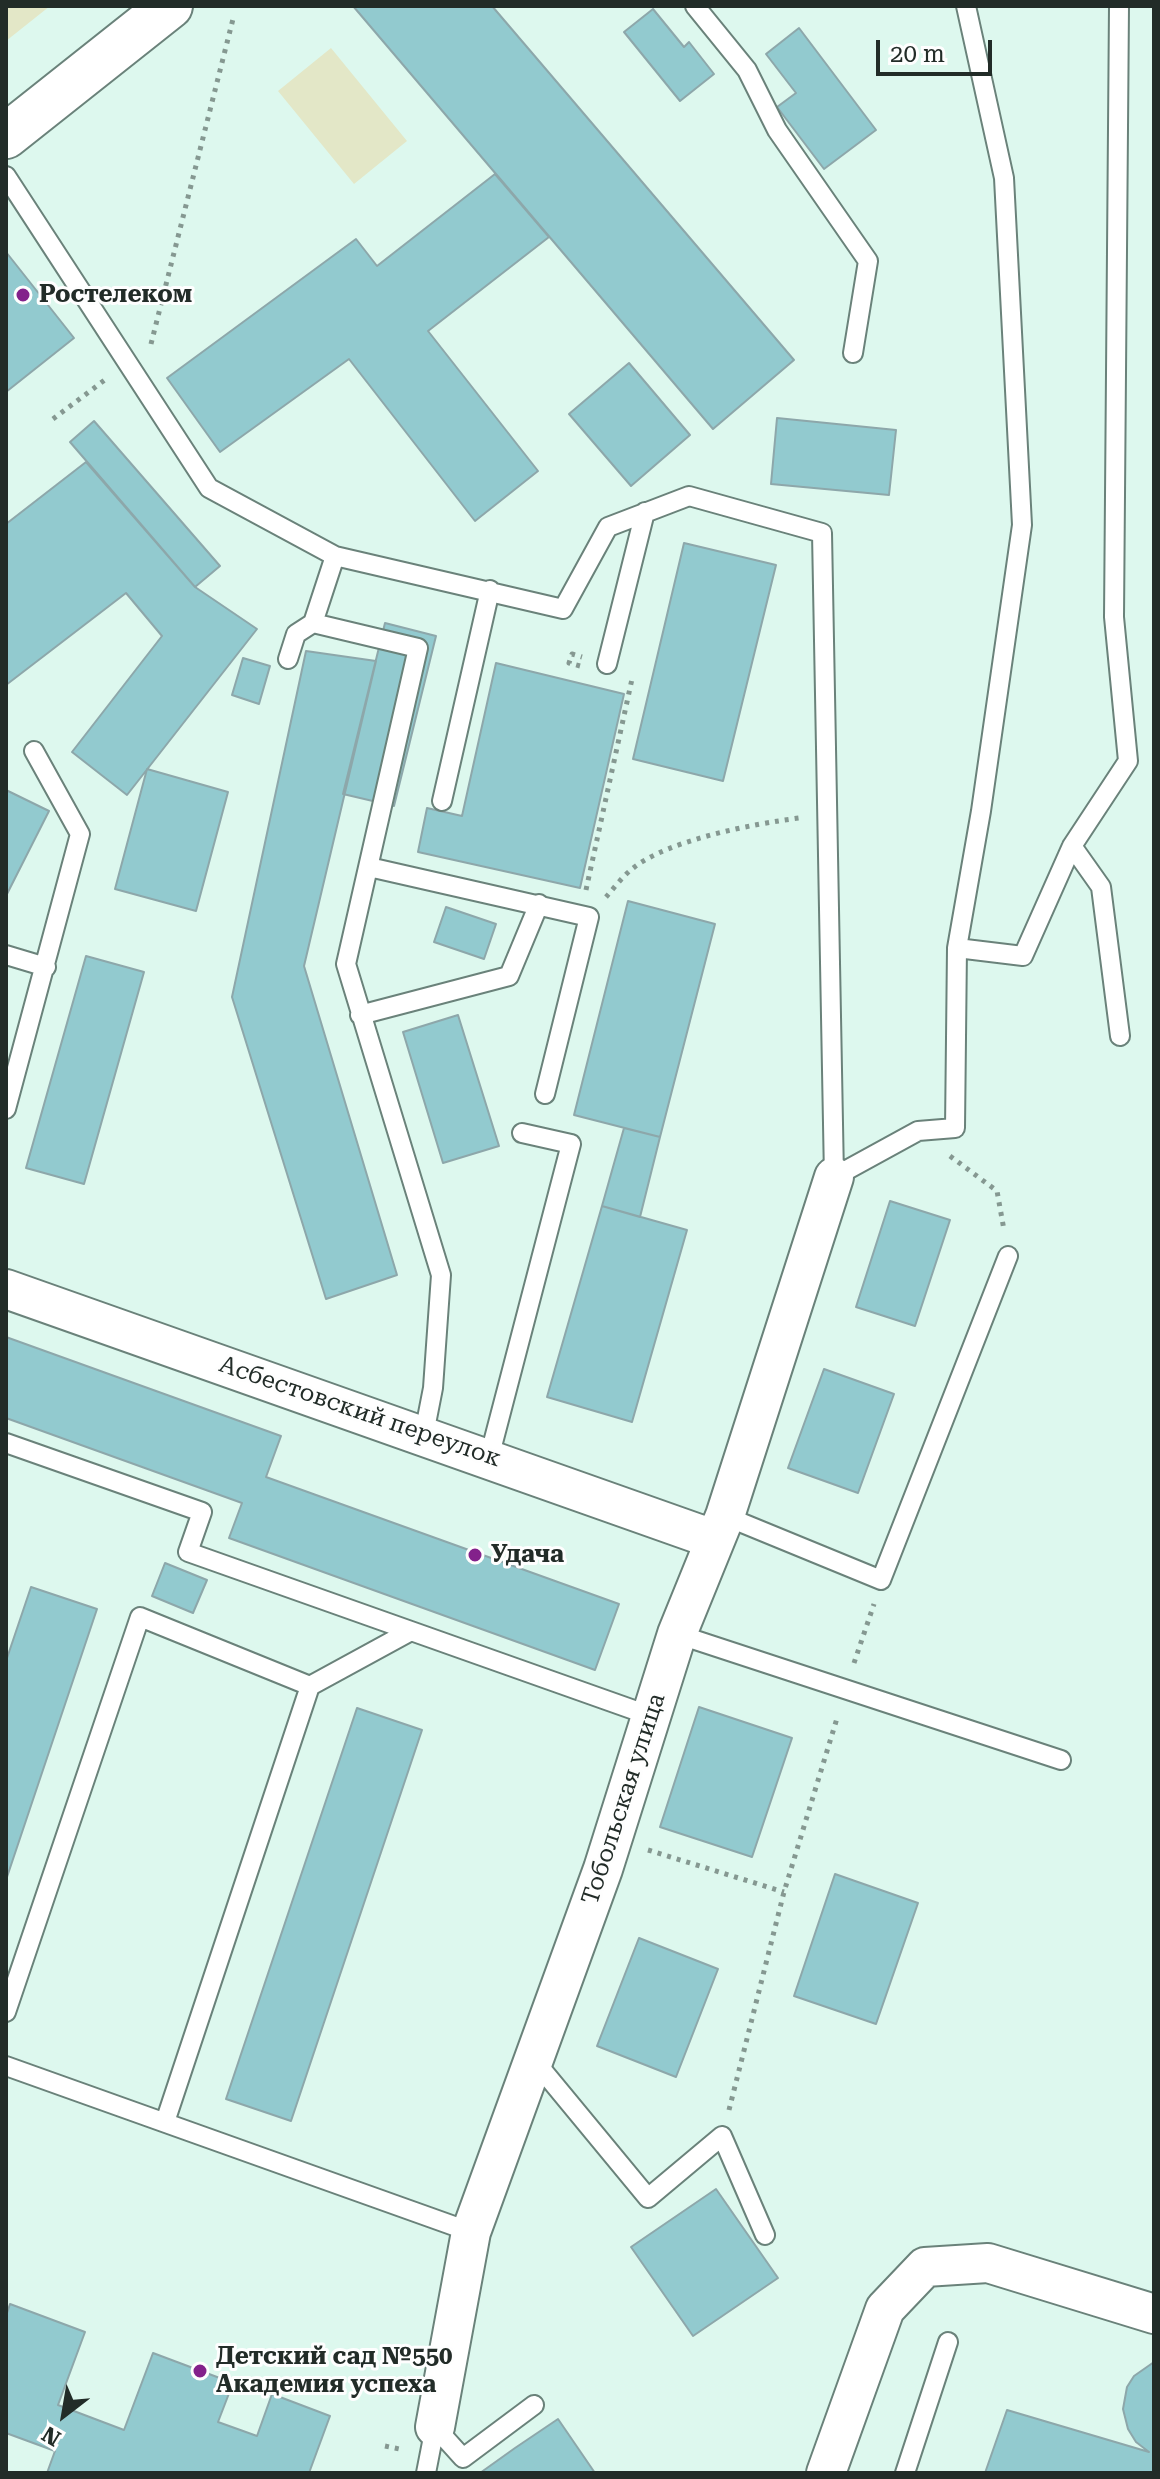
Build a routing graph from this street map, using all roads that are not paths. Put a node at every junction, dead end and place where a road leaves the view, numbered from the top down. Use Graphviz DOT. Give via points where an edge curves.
graph roads {
  1 [pos="170,6"];
  2 [pos="695,6"];
  3 [pos="966,6"];
  4 [pos="1119,6"];
  5 [pos="6,136"];
  6 [pos="6,176"];
  7 [pos="853,353"];
  8 [pos="645,512"];
  9 [pos="335,556"];
  10 [pos="490,590"];
  11 [pos="313,623"];
  12 [pos="288,659"];
  13 [pos="607,664"];
  14 [pos="34,751"];
  15 [pos="442,801"];
  16 [pos="1072,846"];
  17 [pos="369,867"];
  18 [pos="539,904"];
  19 [pos="957,948"];
  20 [pos="6,955"];
  21 [pos="46,967"];
  22 [pos="360,1015"];
  23 [pos="1120,1036"];
  24 [pos="545,1094"];
  25 [pos="6,1109"];
  26 [pos="522,1133"];
  27 [pos="834,1177"];
  28 [pos="1008,1256"];
  29 [pos="6,1289"];
  30 [pos="424,1434"];
  31 [pos="6,1443"];
  32 [pos="489,1458"];
  33 [pos="719,1527"];
  34 [pos="409,1632"];
  35 [pos="677,1634"];
  36 [pos="310,1686"];
  37 [pos="651,1716"];
  38 [pos="1061,1760"];
  39 [pos="6,2012"];
  40 [pos="534,2060"];
  41 [pos="6,2066"];
  42 [pos="165,2122"];
  43 [pos="471,2232"];
  44 [pos="765,2235"];
  45 [pos="1154,2314"];
  46 [pos="948,2342"];
  47 [pos="534,2405"];
  48 [pos="421,2438"];
  49 [pos="426,2473"];
  50 [pos="826,2473"];
  51 [pos="905,2473"];
  1 -- 5 [label="main road"];
  2 -- 7 [label="lane" via="747,70 777,130 868,261"];
  3 -- 19 [label="lane" via="1004,178 1022,525"];
  4 -- 16 [label="lane" via="1114,617 1128,761"];
  6 -- 9 [label="lane" via="209,488"];
  8 -- 10 [label="lane" via="608,527 563,609"];
  8 -- 13 [label="lane"];
  8 -- 27 [label="lane" via="689,496 822,533"];
  9 -- 10 [label="lane"];
  9 -- 11 [label="lane"];
  10 -- 15 [label="lane"];
  11 -- 12 [label="lane" via="296,634"];
  11 -- 17 [label="lane" via="418,648"];
  14 -- 21 [label="lane" via="80,834"];
  16 -- 19 [label="lane" via="1023,956"];
  16 -- 23 [label="lane" via="1101,887"];
  17 -- 18 [label="lane"];
  17 -- 22 [label="lane" via="346,964"];
  18 -- 22 [label="lane" via="509,976"];
  18 -- 24 [label="lane" via="585,916"];
  19 -- 27 [label="lane" via="955,1128 918,1131"];
  20 -- 21 [label="lane"];
  21 -- 25 [label="lane"];
  22 -- 30 [label="lane" via="441,1275 433,1388"];
  26 -- 32 [label="lane" via="571,1144"];
  27 -- 33 [label="street, Тобольская улица"];
  28 -- 33 [label="lane" via="881,1580"];
  29 -- 30 [label="street, Асбестовский переулок"];
  30 -- 32 [label="street, Асбестовский переулок"];
  31 -- 34 [label="lane" via="202,1512 188,1552"];
  32 -- 33 [label="street, Асбестовский переулок"];
  33 -- 35 [label="street, Тобольская улица"];
  34 -- 36 [label="lane"];
  34 -- 37 [label="lane"];
  35 -- 37 [label="street, Тобольская улица"];
  35 -- 38 [label="lane"];
  36 -- 39 [label="lane" via="140,1617"];
  36 -- 42 [label="lane"];
  37 -- 40 [label="street, Тобольская улица"];
  40 -- 43 [label="street, Тобольская улица"];
  40 -- 44 [label="lane" via="648,2198 722,2136"];
  41 -- 42 [label="lane"];
  42 -- 43 [label="lane"];
  43 -- 48 [label="street, Тобольская улица"];
  45 -- 50 [label="street" via="988,2263 925,2267 885,2309"];
  46 -- 51 [label="lane"];
  47 -- 48 [label="lane" via="463,2458"];
  48 -- 49 [label="lane"];
}
